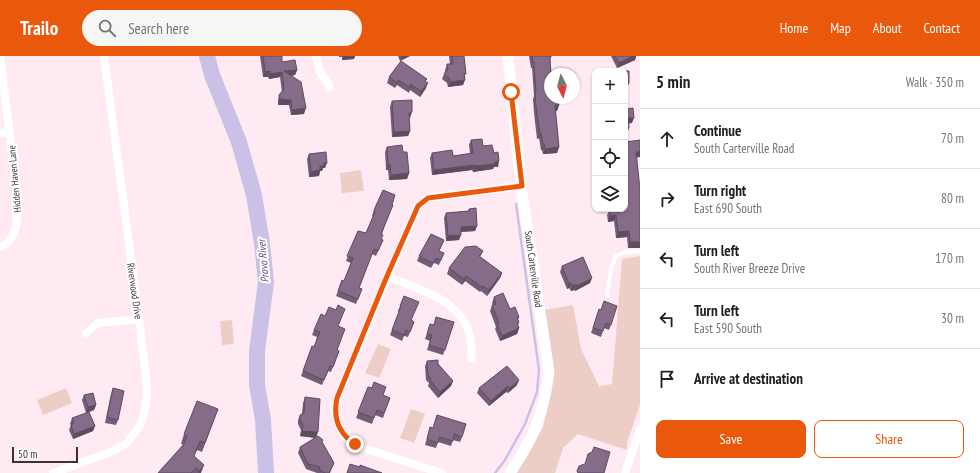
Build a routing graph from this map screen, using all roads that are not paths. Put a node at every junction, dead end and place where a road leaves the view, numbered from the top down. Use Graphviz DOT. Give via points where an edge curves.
graph roads {
  1 [pos="0,56"];
  2 [pos="104,56"];
  3 [pos="316,56"];
  4 [pos="508,56"];
  5 [pos="330,87"];
  6 [pos="0,132"];
  7 [pos="9,132"];
  8 [pos="522,186"];
  9 [pos="0,247"];
  10 [pos="640,251"];
  11 [pos="387,276"];
  12 [pos="607,296"];
  13 [pos="139,319"];
  14 [pos="86,333"];
  15 [pos="471,358"];
  16 [pos="640,429"];
  17 [pos="53,473"];
  18 [pos="442,473"];
  19 [pos="510,473"];
  20 [pos="625,473"];
  1 -- 7 [label="street, Hidden Haven Lane"];
  2 -- 13 [label="street, Riverwood Drive"];
  3 -- 5 [label="street" via="320,72"];
  4 -- 8 [label="street, South Carterville Road"];
  6 -- 7 [label="street"];
  7 -- 9 [label="street, Hidden Haven Lane" via="17,194 17,217 15,230 9,242"];
  8 -- 11 [label="street" via="428,198 418,206"];
  8 -- 19 [label="street, South Carterville Road" via="549,372 541,417"];
  10 -- 12 [label="lane" via="625,252 616,256 611,268"];
  11 -- 15 [label="street" via="441,298 457,311 470,332"];
  11 -- 18 [label="street" via="337,398 337,422 350,441 359,446"];
  13 -- 14 [label="street" via="98,323"];
  13 -- 17 [label="street, Riverwood Drive" via="147,398 140,427 120,448"];
  16 -- 20 [label="street"];
}
